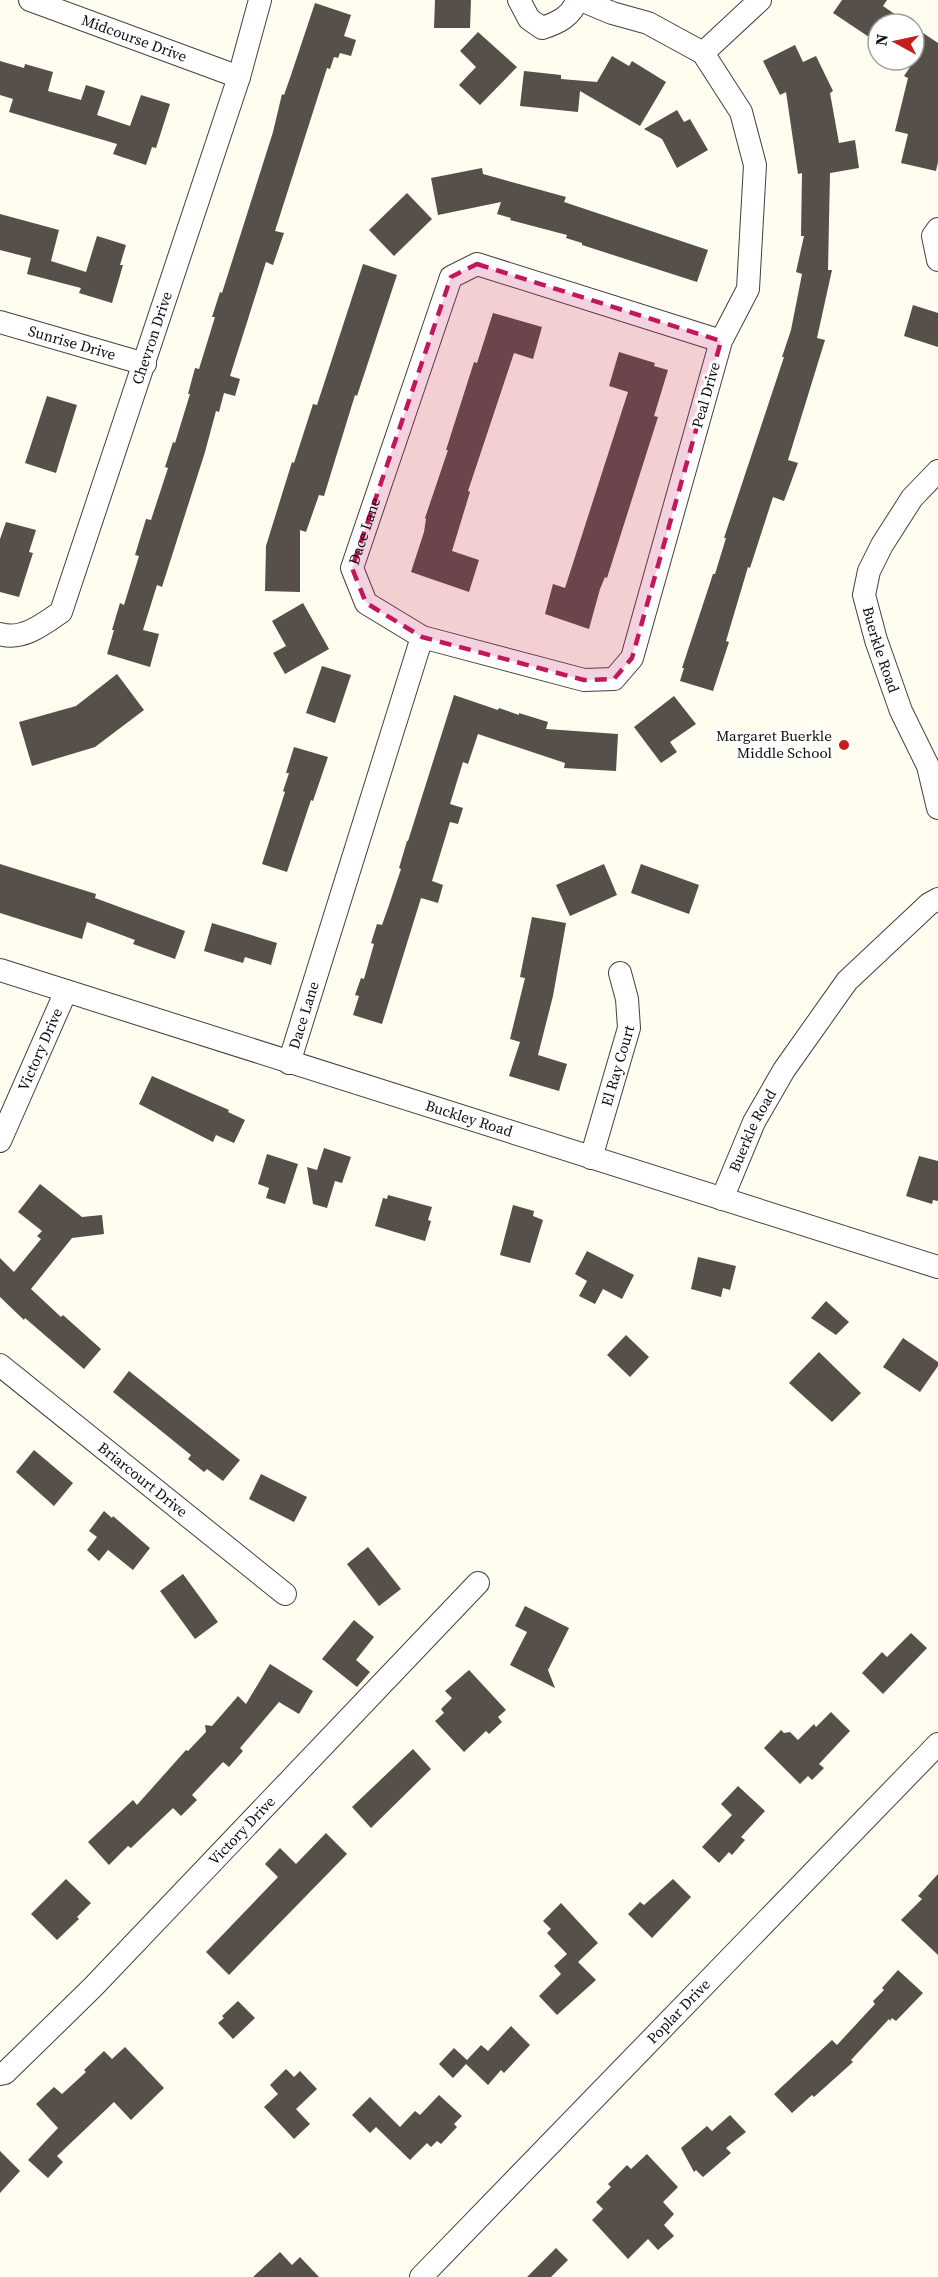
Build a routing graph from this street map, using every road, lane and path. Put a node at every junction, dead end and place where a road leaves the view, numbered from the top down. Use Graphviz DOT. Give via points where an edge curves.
graph roads {
  1 [pos="30,0"];
  2 [pos="260,0"];
  3 [pos="519,0"];
  4 [pos="579,0"];
  5 [pos="760,0"];
  6 [pos="703,53"];
  7 [pos="238,77"];
  8 [pos="938,229"];
  9 [pos="938,260"];
  10 [pos="0,322"];
  11 [pos="722,342"];
  12 [pos="145,364"];
  13 [pos="938,471"];
  14 [pos="0,634"];
  15 [pos="422,637"];
  16 [pos="938,805"];
  17 [pos="938,882"];
  18 [pos="933,901"];
  19 [pos="0,970"];
  20 [pos="620,973"];
  21 [pos="66,991"];
  22 [pos="289,1063"];
  23 [pos="0,1141"];
  24 [pos="591,1158"];
  25 [pos="722,1199"];
  26 [pos="938,1267"];
  27 [pos="0,1365"];
  28 [pos="478,1583"];
  29 [pos="285,1594"];
  30 [pos="938,1744"];
  31 [pos="0,2074"];
  32 [pos="420,2277"];
  1 -- 7 [label="street, Midcourse Drive"];
  2 -- 7 [label="street, Chevron Drive"];
  3 -- 4 [label="street, Peal Drive" via="529,18 542,28 556,24"];
  4 -- 6 [label="street, Peal Drive" via="648,23"];
  5 -- 6 [label="street"];
  6 -- 11 [label="street, Peal Drive" via="741,112 755,165 748,289"];
  7 -- 12 [label="street, Chevron Drive"];
  8 -- 9 [label="street" via="933,236"];
  10 -- 12 [label="street, Sunrise Drive"];
  11 -- 15 [label="street, Peal Drive" via="632,658 614,679 584,681"];
  11 -- 15 [label="street, Dace Lane" via="477,264 451,277 351,568 366,603"];
  12 -- 14 [label="street, Chevron Drive" via="61,612 36,629"];
  13 -- 16 [label="street, Buerkle Road" via="912,498 882,545 869,571 864,595 901,711 928,766"];
  15 -- 22 [label="street, Dace Lane"];
  17 -- 18 [label="street, Buerkle Road"];
  18 -- 25 [label="street, Buerkle Road" via="848,981 784,1070 754,1122"];
  19 -- 21 [label="street, Buckley Road"];
  20 -- 24 [label="street, El Ray Court" via="629,1028"];
  21 -- 22 [label="street, Buckley Road"];
  21 -- 23 [label="street, Victory Drive"];
  22 -- 24 [label="street, Buckley Road"];
  24 -- 25 [label="street, Buckley Road"];
  25 -- 26 [label="street, Buckley Road"];
  27 -- 29 [label="street, Briarcourt Drive"];
  28 -- 31 [label="street, Victory Drive" via="93,1987"];
  30 -- 32 [label="street, Poplar Drive"];
}
